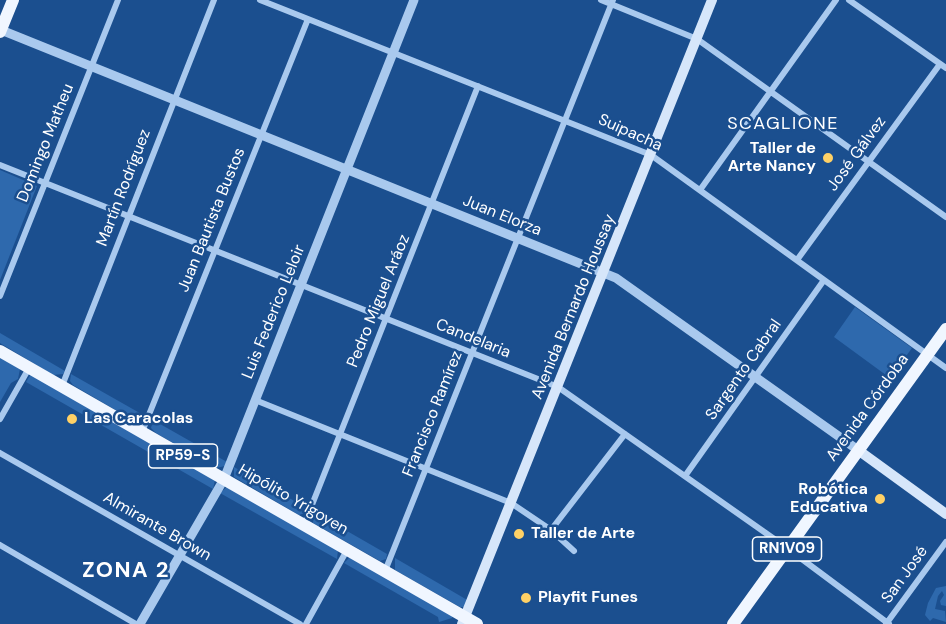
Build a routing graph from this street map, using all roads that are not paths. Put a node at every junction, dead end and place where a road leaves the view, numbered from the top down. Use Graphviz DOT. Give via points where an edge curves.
graph roads {
  1 [pos="12,0"];
  2 [pos="118,0"];
  3 [pos="214,0"];
  4 [pos="260,0"];
  5 [pos="414,0"];
  6 [pos="600,0"];
  7 [pos="712,0"];
  8 [pos="836,0"];
  9 [pos="849,0"];
  10 [pos="612,2"];
  11 [pos="308,19"];
  12 [pos="0,31"];
  13 [pos="697,39"];
  14 [pos="393,52"];
  15 [pos="940,64"];
  16 [pos="92,66"];
  17 [pos="946,68"];
  18 [pos="478,86"];
  19 [pos="771,91"];
  20 [pos="174,99"];
  21 [pos="565,120"];
  22 [pos="261,135"];
  23 [pos="651,155"];
  24 [pos="868,161"];
  25 [pos="0,165"];
  26 [pos="347,169"];
  27 [pos="45,183"];
  28 [pos="700,190"];
  29 [pos="432,203"];
  30 [pos="128,216"];
  31 [pos="946,217"];
  32 [pos="518,238"];
  33 [pos="215,250"];
  34 [pos="797,260"];
  35 [pos="603,273"];
  36 [pos="825,280"];
  37 [pos="301,285"];
  38 [pos="0,296"];
  39 [pos="386,318"];
  40 [pos="946,328"];
  41 [pos="0,351"];
  42 [pos="472,353"];
  43 [pos="927,354"];
  44 [pos="29,367"];
  45 [pos="946,368"];
  46 [pos="756,377"];
  47 [pos="62,386"];
  48 [pos="558,387"];
  49 [pos="255,400"];
  50 [pos="0,419"];
  51 [pos="142,432"];
  52 [pos="340,434"];
  53 [pos="625,434"];
  54 [pos="858,450"];
  55 [pos="0,453"];
  56 [pos="426,468"];
  57 [pos="685,476"];
  58 [pos="224,479"];
  59 [pos="511,503"];
  60 [pos="946,514"];
  61 [pos="304,525"];
  62 [pos="551,530"];
  63 [pos="946,542"];
  64 [pos="0,545"];
  65 [pos="787,548"];
  66 [pos="347,550"];
  67 [pos="574,552"];
  68 [pos="180,555"];
  69 [pos="385,571"];
  70 [pos="461,622"];
  71 [pos="138,624"];
  72 [pos="300,624"];
  73 [pos="306,624"];
  74 [pos="477,624"];
  75 [pos="733,624"];
  76 [pos="888,624"];
  1 -- 12 [label="main road"];
  2 -- 16 [label="street, Domingo Matheu"];
  3 -- 20 [label="street, Martín Rodríguez"];
  4 -- 11 [label="street, Suipacha"];
  5 -- 14 [label="street, Luis Federico Leloir"];
  6 -- 10 [label="street"];
  7 -- 13 [label="main road, Avenida Bernardo Houssay"];
  8 -- 19 [label="street"];
  9 -- 15 [label="street"];
  10 -- 13 [label="street"];
  10 -- 21 [label="street, Francisco Ramírez"];
  11 -- 14 [label="street, Suipacha"];
  11 -- 22 [label="street, Juan Bautista Bustos"];
  12 -- 16 [label="street, Juan Elorza"];
  13 -- 19 [label="street"];
  13 -- 23 [label="main road, Avenida Bernardo Houssay"];
  14 -- 18 [label="street, Suipacha"];
  14 -- 26 [label="street, Luis Federico Leloir"];
  15 -- 17 [label="street"];
  15 -- 24 [label="street, José Gálvez"];
  16 -- 20 [label="street, Juan Elorza"];
  16 -- 27 [label="street, Domingo Matheu"];
  18 -- 21 [label="street, Suipacha"];
  18 -- 29 [label="street, Pedro Miguel Aráoz"];
  19 -- 24 [label="street"];
  19 -- 28 [label="street"];
  20 -- 22 [label="street, Juan Elorza"];
  20 -- 30 [label="street, Martín Rodríguez"];
  21 -- 23 [label="street, Suipacha"];
  21 -- 32 [label="street, Francisco Ramírez"];
  22 -- 26 [label="street, Juan Elorza"];
  22 -- 33 [label="street, Juan Bautista Bustos"];
  23 -- 28 [label="street, Suipacha"];
  23 -- 35 [label="main road, Avenida Bernardo Houssay"];
  24 -- 31 [label="street"];
  24 -- 34 [label="street, José Gálvez"];
  25 -- 27 [label="street, Candelaria"];
  26 -- 29 [label="street, Juan Elorza"];
  26 -- 37 [label="street, Luis Federico Leloir"];
  27 -- 30 [label="street, Candelaria"];
  27 -- 38 [label="street, Domingo Matheu"];
  28 -- 34 [label="street, Suipacha"];
  29 -- 32 [label="street, Juan Elorza"];
  29 -- 39 [label="street, Pedro Miguel Aráoz"];
  30 -- 33 [label="street, Candelaria"];
  30 -- 47 [label="street, Martín Rodríguez"];
  32 -- 35 [label="street, Juan Elorza"];
  32 -- 42 [label="street, Francisco Ramírez"];
  33 -- 37 [label="street, Candelaria"];
  33 -- 51 [label="street, Juan Bautista Bustos"];
  34 -- 36 [label="street, Suipacha"];
  35 -- 46 [label="street, Juan Elorza"];
  35 -- 48 [label="main road, Avenida Bernardo Houssay"];
  36 -- 43 [label="street, Suipacha"];
  36 -- 46 [label="street, Sargento Cabral"];
  37 -- 39 [label="street, Candelaria"];
  37 -- 49 [label="street, Luis Federico Leloir"];
  39 -- 42 [label="street, Candelaria"];
  39 -- 52 [label="street, Pedro Miguel Aráoz"];
  40 -- 43 [label="main road, Avenida Córdoba / RN1V09"];
  41 -- 44 [label="main road, Hipólito Yrigoyen / RP59-S"];
  42 -- 48 [label="street, Candelaria"];
  42 -- 56 [label="street, Francisco Ramírez"];
  43 -- 45 [label="street, Suipacha"];
  43 -- 54 [label="main road, Avenida Córdoba / RN1V09"];
  44 -- 47 [label="main road, Hipólito Yrigoyen / RP59-S"];
  44 -- 50 [label="street"];
  46 -- 54 [label="street, Juan Elorza"];
  46 -- 57 [label="street, Sargento Cabral"];
  47 -- 51 [label="main road, Hipólito Yrigoyen / RP59-S"];
  48 -- 53 [label="street, Candelaria"];
  48 -- 59 [label="main road, Avenida Bernardo Houssay"];
  49 -- 52 [label="street"];
  49 -- 58 [label="street, Luis Federico Leloir"];
  51 -- 58 [label="main road, Hipólito Yrigoyen / RP59-S"];
  52 -- 56 [label="street"];
  52 -- 61 [label="street, Pedro Miguel Aráoz"];
  53 -- 57 [label="street, Candelaria"];
  53 -- 62 [label="street"];
  54 -- 60 [label="main road, Juan Elorza"];
  54 -- 65 [label="main road, Avenida Córdoba / RN1V09"];
  55 -- 68 [label="street, Almirante Brown"];
  56 -- 59 [label="street"];
  56 -- 69 [label="street, Francisco Ramírez"];
  57 -- 65 [label="street, Candelaria"];
  58 -- 61 [label="main road, Hipólito Yrigoyen / RP59-S"];
  58 -- 68 [label="street, Luis Federico Leloir"];
  59 -- 62 [label="street"];
  59 -- 70 [label="main road, Avenida Bernardo Houssay"];
  61 -- 66 [label="main road, Hipólito Yrigoyen / RP59-S"];
  62 -- 67 [label="street"];
  63 -- 76 [label="street, San José"];
  64 -- 71 [label="street"];
  65 -- 75 [label="main road, Avenida Córdoba / RN1V09"];
  65 -- 76 [label="street, Candelaria"];
  66 -- 69 [label="main road, Hipólito Yrigoyen / RP59-S"];
  66 -- 73 [label="street"];
  68 -- 71 [label="street, Luis Federico Leloir"];
  68 -- 72 [label="street, Almirante Brown"];
  69 -- 70 [label="main road, Hipólito Yrigoyen / RP59-S"];
  70 -- 74 [label="main road, Hipólito Yrigoyen / RP59-S"];
}
